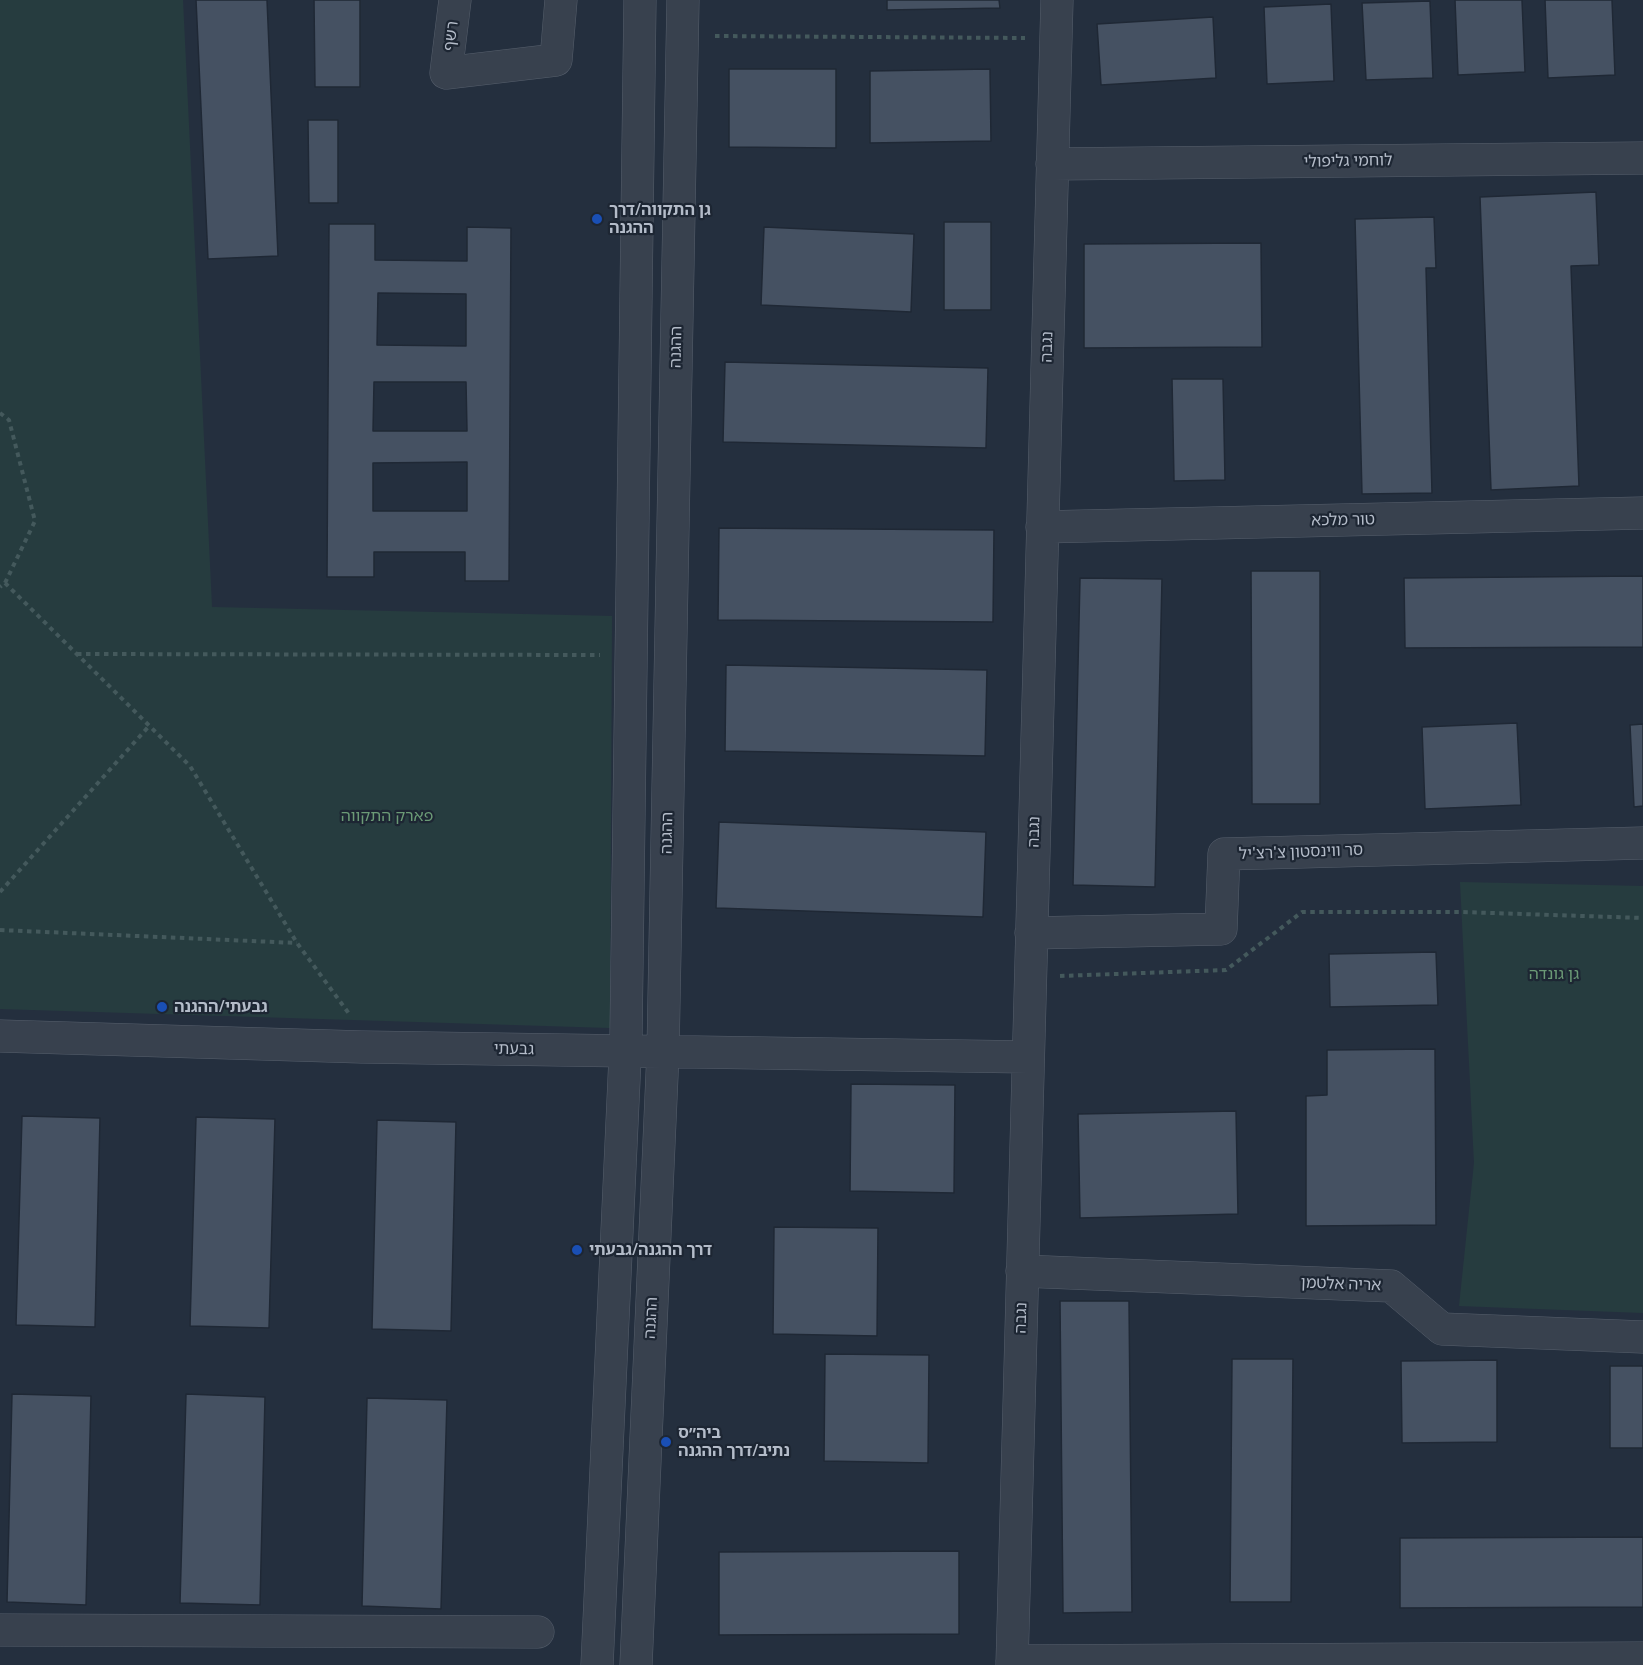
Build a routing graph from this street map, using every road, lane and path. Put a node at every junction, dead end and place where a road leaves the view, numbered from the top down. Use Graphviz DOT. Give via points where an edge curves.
graph roads {
  1 [pos="455,0"];
  2 [pos="561,0"];
  3 [pos="640,0"];
  4 [pos="683,0"];
  5 [pos="1057,0"];
  6 [pos="682,36"];
  7 [pos="1056,38"];
  8 [pos="1643,158"];
  9 [pos="1052,164"];
  10 [pos="0,413"];
  11 [pos="1643,513"];
  12 [pos="1042,527"];
  13 [pos="5,583"];
  14 [pos="0,587"];
  15 [pos="77,654"];
  16 [pos="631,655"];
  17 [pos="150,726"];
  18 [pos="1643,843"];
  19 [pos="0,892"];
  20 [pos="1643,918"];
  21 [pos="0,930"];
  22 [pos="1031,933"];
  23 [pos="297,943"];
  24 [pos="1030,977"];
  25 [pos="0,1036"];
  26 [pos="362,1047"];
  27 [pos="625,1051"];
  28 [pos="663,1052"];
  29 [pos="1028,1057"];
  30 [pos="1022,1271"];
  31 [pos="1643,1337"];
  32 [pos="0,1630"];
  33 [pos="538,1632"];
  34 [pos="1643,1658"];
  35 [pos="1012,1663"];
  36 [pos="597,1665"];
  37 [pos="636,1665"];
  1 -- 2 [label="street, רשף" via="446,73 556,60"];
  3 -- 16 [label="street"];
  4 -- 6 [label="street, ההגנה"];
  5 -- 7 [label="street, נגבה"];
  6 -- 7 [label="path"];
  6 -- 28 [label="street, ההגנה"];
  7 -- 9 [label="street, נגבה"];
  8 -- 9 [label="street, לוחמי גליפולי"];
  9 -- 12 [label="street, נגבה"];
  10 -- 13 [label="path" via="9,420 35,521"];
  11 -- 12 [label="street, טור מלכא"];
  12 -- 22 [label="street, נגבה"];
  13 -- 14 [label="path"];
  13 -- 15 [label="path"];
  15 -- 16 [label="path"];
  15 -- 17 [label="path"];
  16 -- 27 [label="street"];
  17 -- 19 [label="path"];
  17 -- 23 [label="path" via="190,766"];
  18 -- 22 [label="street, סר ווינסטון צ'רצ'יל" via="1224,854 1221,929"];
  20 -- 24 [label="path" via="1302,912 1226,970"];
  21 -- 23 [label="path"];
  22 -- 24 [label="street, נגבה"];
  23 -- 26 [label="path" via="362,1031"];
  24 -- 29 [label="street, נגבה"];
  25 -- 26 [label="street, גבעתי"];
  26 -- 27 [label="street, גבעתי"];
  27 -- 28 [label="street, גבעתי"];
  27 -- 36 [label="street"];
  28 -- 29 [label="street, גבעתי"];
  28 -- 37 [label="street, ההגנה"];
  29 -- 30 [label="street, נגבה"];
  30 -- 31 [label="street, אריה אלטמן" via="1392,1286 1442,1329"];
  30 -- 35 [label="street, נגבה"];
  32 -- 33 [label="street"];
  34 -- 35 [label="street"];
}
